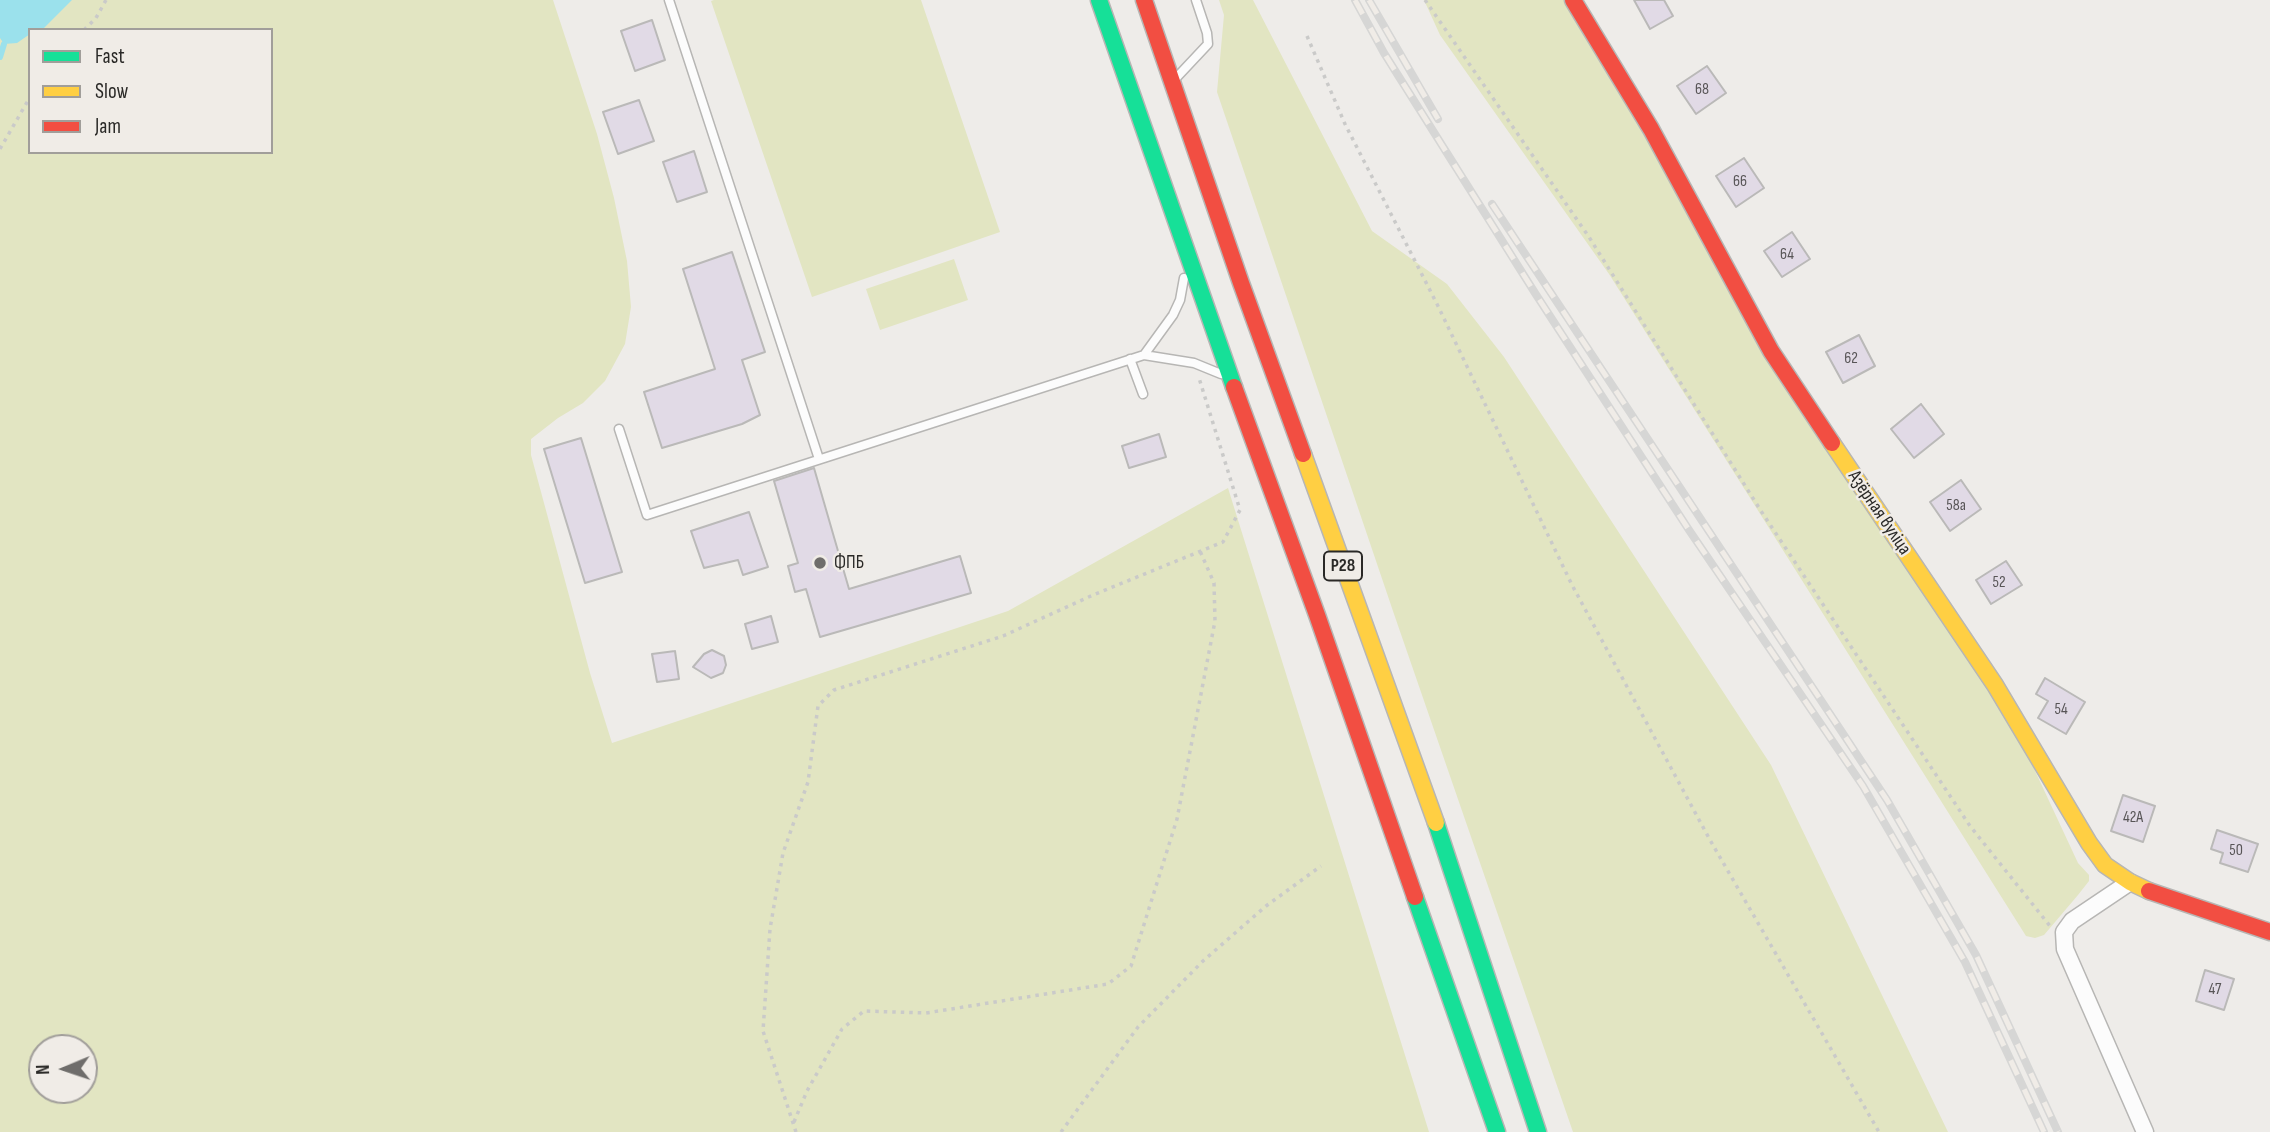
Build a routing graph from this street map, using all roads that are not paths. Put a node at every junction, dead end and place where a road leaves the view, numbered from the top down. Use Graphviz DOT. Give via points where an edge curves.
graph roads {
  1 [pos="669,0"];
  2 [pos="1099,0"];
  3 [pos="1144,0"];
  4 [pos="1196,0"];
  5 [pos="1573,0"];
  6 [pos="1172,81"];
  7 [pos="1188,257"];
  8 [pos="1144,355"];
  9 [pos="1130,359"];
  10 [pos="1232,380"];
  11 [pos="1143,394"];
  12 [pos="619,429"];
  13 [pos="819,459"];
  14 [pos="2130,882"];
  15 [pos="2270,932"];
  16 [pos="1497,1132"];
  17 [pos="1538,1132"];
  18 [pos="2145,1132"];
  1 -- 13 [label="lane"];
  2 -- 7 [label="main road, Р28"];
  3 -- 6 [label="main road, Р28"];
  4 -- 6 [label="lane" via="1208,44"];
  5 -- 14 [label="main road, Азёрная вуліца" via="1651,129 1771,351 1994,685 2089,843 2105,865"];
  6 -- 17 [label="main road, Р28" via="1437,826"];
  7 -- 8 [label="lane" via="1180,300"];
  7 -- 10 [label="main road, Р28"];
  8 -- 9 [label="lane"];
  8 -- 10 [label="lane" via="1194,363"];
  9 -- 11 [label="lane"];
  9 -- 13 [label="lane"];
  10 -- 16 [label="main road, Р28"];
  12 -- 13 [label="lane" via="647,516"];
  14 -- 15 [label="main road, Азёрная вуліца"];
  14 -- 18 [label="street" via="2072,921 2064,932 2065,949"];
}
